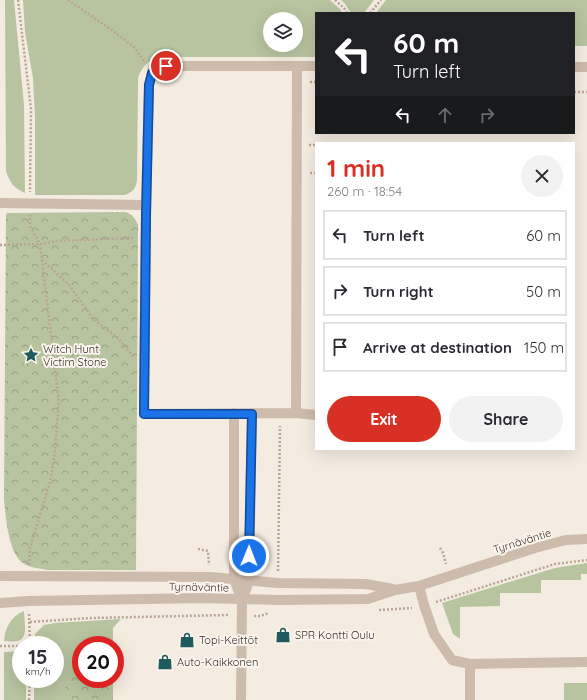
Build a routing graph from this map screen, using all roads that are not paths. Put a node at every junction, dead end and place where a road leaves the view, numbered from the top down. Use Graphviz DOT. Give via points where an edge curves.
graph roads {
  1 [pos="297,66"];
  2 [pos="315,66"];
  3 [pos="575,66"];
  4 [pos="587,66"];
  5 [pos="0,203"];
  6 [pos="146,205"];
  7 [pos="296,413"];
  8 [pos="234,414"];
  9 [pos="252,414"];
  10 [pos="315,415"];
  11 [pos="587,540"];
  12 [pos="0,576"];
  13 [pos="234,579"];
  14 [pos="248,581"];
  15 [pos="419,586"];
  16 [pos="395,590"];
  17 [pos="242,600"];
  18 [pos="0,603"];
  19 [pos="587,662"];
  20 [pos="470,664"];
  21 [pos="241,700"];
  22 [pos="470,700"];
  1 -- 2 [label="street"];
  1 -- 6 [label="street" via="166,66 152,73 149,85"];
  1 -- 7 [label="street"];
  3 -- 4 [label="street"];
  5 -- 6 [label="street"];
  6 -- 8 [label="street" via="144,414"];
  7 -- 9 [label="street"];
  7 -- 10 [label="street"];
  8 -- 9 [label="street"];
  8 -- 13 [label="street"];
  9 -- 14 [label="street"];
  11 -- 15 [label="street, Tyrnäväntie" via="566,540 535,548"];
  12 -- 13 [label="street, Tyrnäväntie"];
  13 -- 14 [label="street, Tyrnäväntie"];
  13 -- 17 [label="street"];
  14 -- 16 [label="street, Tyrnäväntie" via="366,584"];
  14 -- 17 [label="street"];
  15 -- 16 [label="street, Tyrnäväntie"];
  15 -- 20 [label="street" via="434,634 452,660"];
  16 -- 17 [label="street, Tyrnäväntie" via="368,599"];
  17 -- 18 [label="street, Tyrnäväntie" via="204,598"];
  17 -- 21 [label="street"];
  19 -- 20 [label="street"];
  20 -- 22 [label="street"];
}
